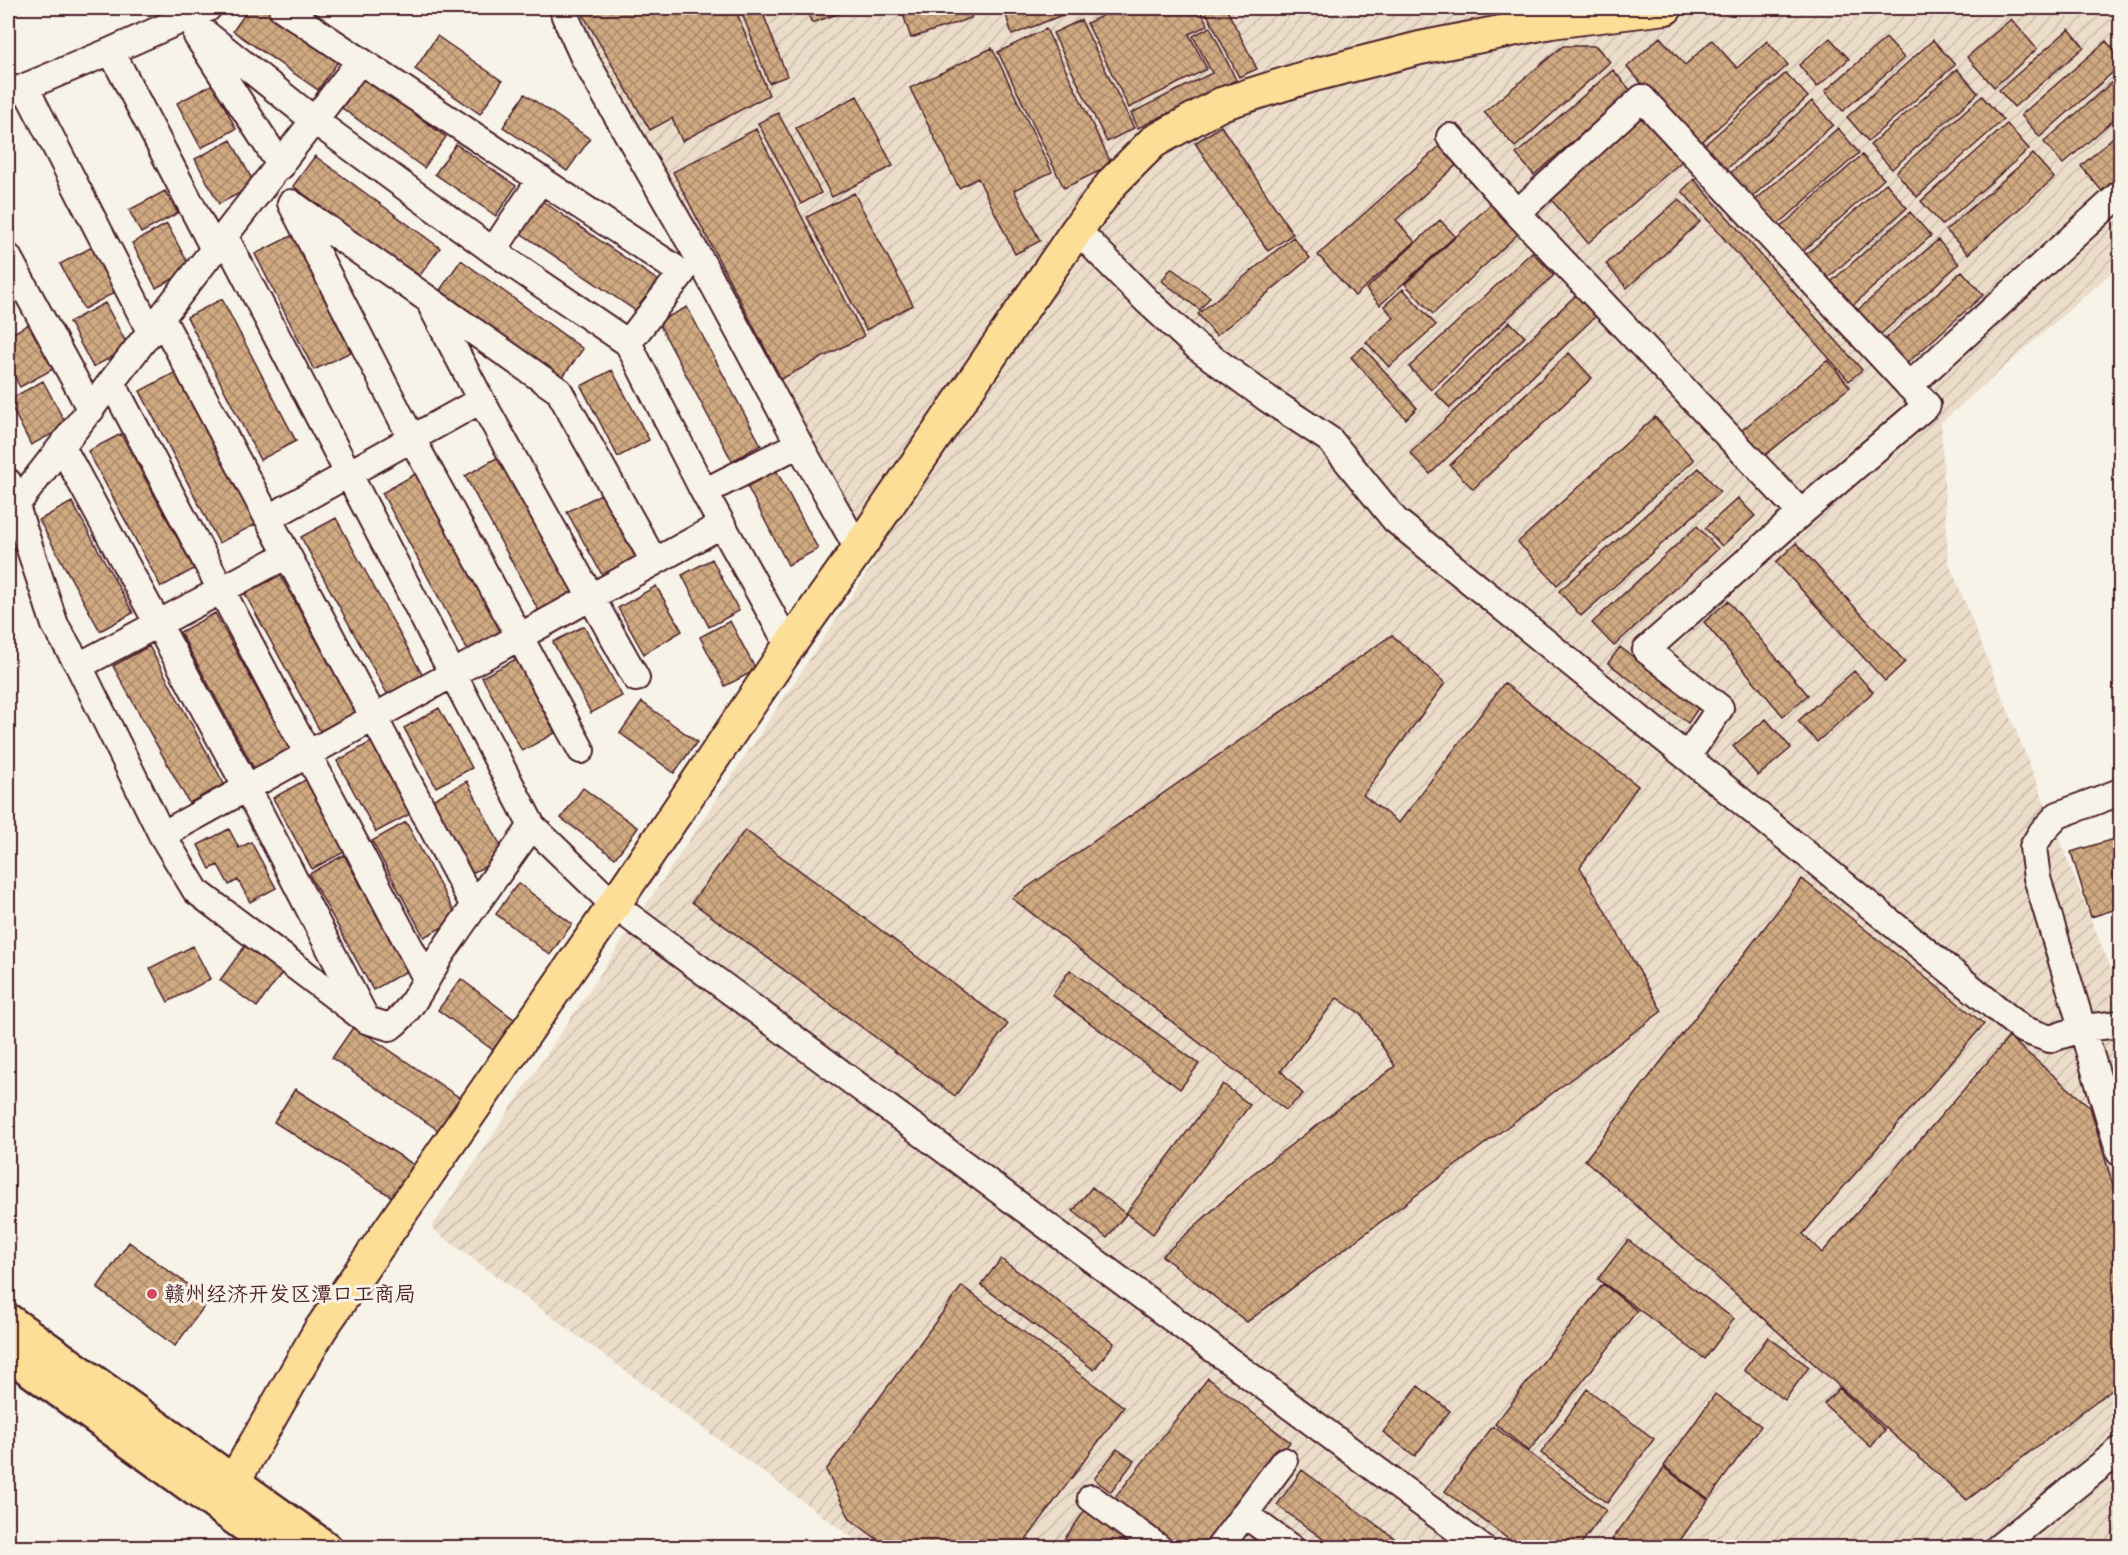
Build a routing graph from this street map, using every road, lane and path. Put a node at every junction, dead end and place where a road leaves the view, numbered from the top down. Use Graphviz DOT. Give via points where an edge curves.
graph roads {
  1 [pos="282,8"];
  2 [pos="563,8"];
  3 [pos="1666,8"];
  4 [pos="197,13"];
  5 [pos="111,51"];
  6 [pos="360,61"];
  7 [pos="16,90"];
  8 [pos="315,122"];
  9 [pos="1450,137"];
  10 [pos="274,175"];
  11 [pos="541,179"];
  12 [pos="2121,194"];
  13 [pos="291,203"];
  14 [pos="1517,213"];
  15 [pos="1077,230"];
  16 [pos="220,244"];
  17 [pos="493,250"];
  18 [pos="8,256"];
  19 [pos="430,302"];
  20 [pos="156,326"];
  21 [pos="628,343"];
  22 [pos="112,383"];
  23 [pos="1909,386"];
  24 [pos="481,400"];
  25 [pos="91,410"];
  26 [pos="412,439"];
  27 [pos="799,444"];
  28 [pos="62,447"];
  29 [pos="348,474"];
  30 [pos="8,482"];
  31 [pos="704,492"];
  32 [pos="16,506"];
  33 [pos="1801,513"];
  34 [pos="269,518"];
  35 [pos="721,525"];
  36 [pos="858,549"];
  37 [pos="287,555"];
  38 [pos="654,561"];
  39 [pos="222,590"];
  40 [pos="590,597"];
  41 [pos="158,624"];
  42 [pos="519,636"];
  43 [pos="789,646"];
  44 [pos="79,666"];
  45 [pos="452,672"];
  46 [pos="636,678"];
  47 [pos="373,717"];
  48 [pos="581,750"];
  49 [pos="306,755"];
  50 [pos="1687,757"];
  51 [pos="247,788"];
  52 [pos="2121,792"];
  53 [pos="532,826"];
  54 [pos="162,835"];
  55 [pos="614,905"];
  56 [pos="474,906"];
  57 [pos="426,978"];
  58 [pos="366,1020"];
  59 [pos="2121,1023"];
  60 [pos="2083,1028"];
  61 [pos="2121,1153"];
  62 [pos="8,1321"];
  63 [pos="8,1353"];
  64 [pos="2121,1450"];
  65 [pos="1284,1461"];
  66 [pos="234,1481"];
  67 [pos="1091,1498"];
  68 [pos="1244,1514"];
  69 [pos="277,1548"];
  70 [pos="325,1548"];
  71 [pos="1159,1548"];
  72 [pos="1219,1548"];
  73 [pos="1291,1548"];
  74 [pos="1482,1548"];
  75 [pos="1998,1548"];
  1 -- 6 [label="street"];
  2 -- 27 [label="street" via="584,58 702,263"];
  3 -- 15 [label="main road" via="1551,22 1420,48 1221,104 1153,142 1113,182"];
  4 -- 5 [label="street"];
  4 -- 8 [label="street"];
  4 -- 10 [label="street"];
  5 -- 7 [label="street"];
  5 -- 16 [label="street"];
  6 -- 8 [label="street"];
  6 -- 11 [label="street"];
  7 -- 20 [label="street"];
  8 -- 10 [label="street"];
  8 -- 17 [label="street"];
  9 -- 14 [label="street"];
  10 -- 13 [label="street"];
  10 -- 16 [label="street"];
  11 -- 17 [label="street"];
  11 -- 21 [label="street" via="682,273"];
  12 -- 23 [label="street"];
  13 -- 19 [label="street"];
  13 -- 26 [label="street"];
  14 -- 23 [label="street" via="1642,98"];
  14 -- 33 [label="street"];
  15 -- 36 [label="main road"];
  15 -- 50 [label="street" via="1197,347 1330,440 1395,520"];
  16 -- 20 [label="street"];
  16 -- 29 [label="street"];
  17 -- 21 [label="street"];
  18 -- 25 [label="street"];
  19 -- 24 [label="street"];
  19 -- 38 [label="street" via="559,391"];
  20 -- 22 [label="street"];
  20 -- 34 [label="street"];
  21 -- 31 [label="street"];
  22 -- 25 [label="street"];
  22 -- 39 [label="street"];
  23 -- 33 [label="street" via="1927,405"];
  24 -- 26 [label="street"];
  24 -- 40 [label="street"];
  25 -- 28 [label="street"];
  26 -- 29 [label="street"];
  26 -- 42 [label="street"];
  27 -- 31 [label="street"];
  27 -- 36 [label="street"];
  28 -- 32 [label="street"];
  28 -- 41 [label="street"];
  29 -- 34 [label="street"];
  29 -- 45 [label="street"];
  30 -- 32 [label="street"];
  31 -- 35 [label="street"];
  32 -- 44 [label="street" via="55,625"];
  33 -- 50 [label="street" via="1646,650 1720,708"];
  34 -- 37 [label="street"];
  35 -- 38 [label="street"];
  35 -- 43 [label="street"];
  36 -- 43 [label="main road"];
  37 -- 39 [label="street"];
  37 -- 47 [label="street"];
  38 -- 40 [label="street"];
  39 -- 41 [label="street"];
  39 -- 49 [label="street"];
  40 -- 42 [label="street"];
  40 -- 46 [label="street"];
  41 -- 44 [label="street"];
  41 -- 51 [label="street"];
  42 -- 45 [label="street"];
  42 -- 48 [label="street"];
  43 -- 55 [label="main road"];
  44 -- 54 [label="street"];
  45 -- 47 [label="street"];
  45 -- 53 [label="street"];
  47 -- 49 [label="street"];
  47 -- 56 [label="street"];
  49 -- 51 [label="street"];
  49 -- 57 [label="street"];
  50 -- 60 [label="street" via="2022,1029 2050,1039"];
  51 -- 54 [label="street"];
  51 -- 58 [label="street"];
  52 -- 60 [label="street" via="2058,815 2033,847 2037,878"];
  53 -- 55 [label="street"];
  53 -- 56 [label="street"];
  54 -- 58 [label="street" via="195,891"];
  55 -- 66 [label="main road" via="320,1330"];
  55 -- 74 [label="street"];
  56 -- 57 [label="street"];
  57 -- 58 [label="street" via="403,1018 390,1027"];
  59 -- 60 [label="street"];
  60 -- 61 [label="street"];
  62 -- 66 [label="highway"];
  63 -- 69 [label="highway"];
  64 -- 75 [label="street"];
  65 -- 68 [label="street"];
  66 -- 70 [label="highway"];
  67 -- 71 [label="street"];
  68 -- 72 [label="street"];
  68 -- 73 [label="street"];
}
